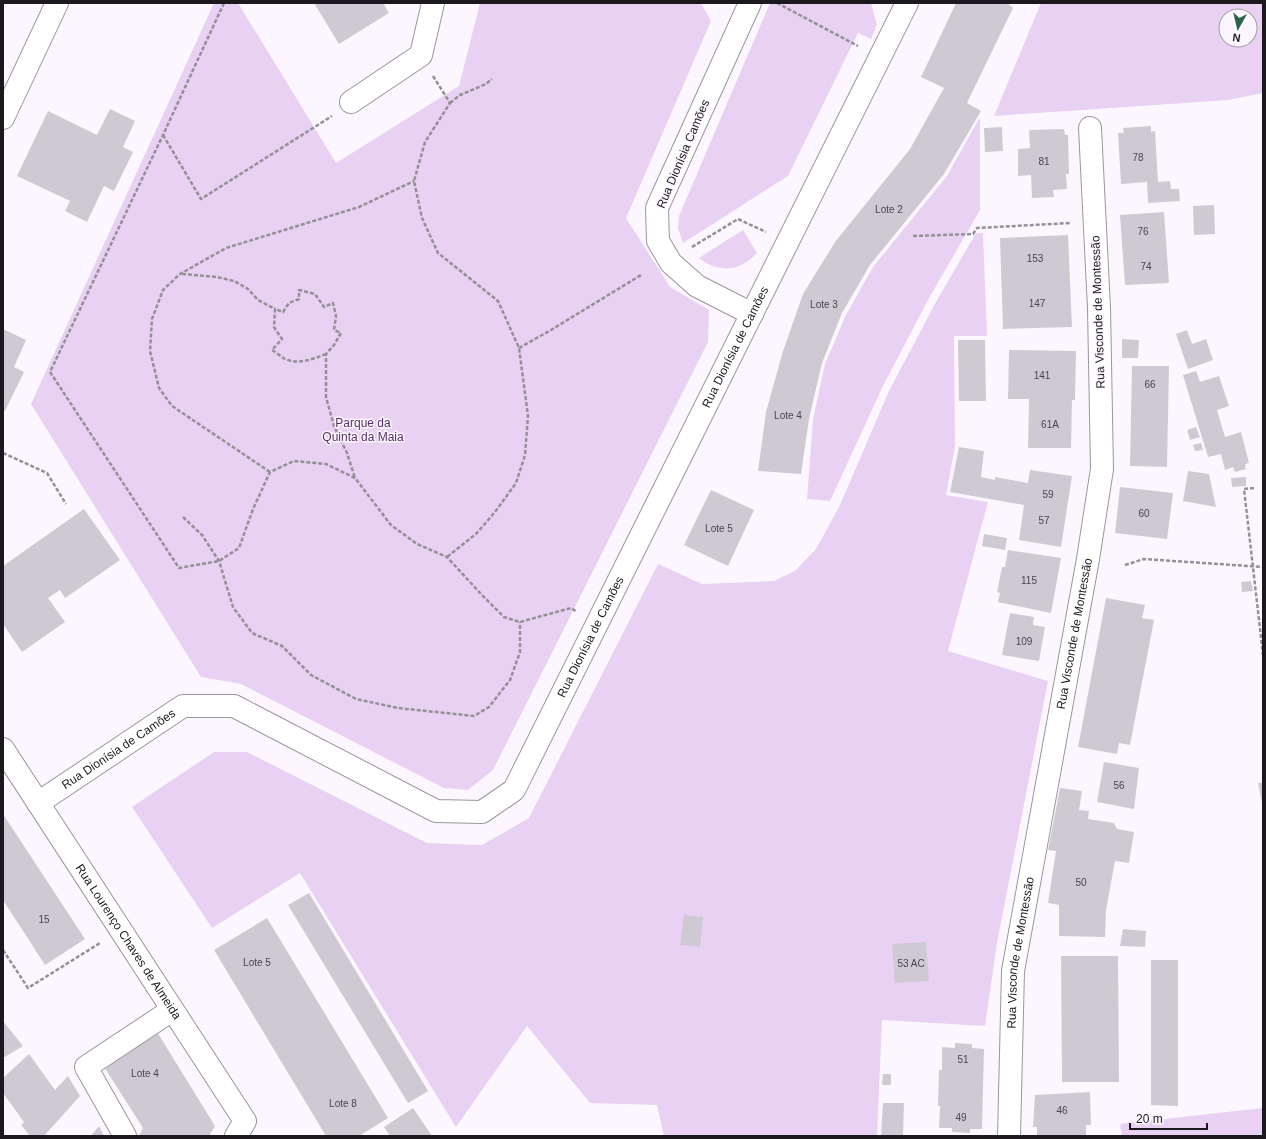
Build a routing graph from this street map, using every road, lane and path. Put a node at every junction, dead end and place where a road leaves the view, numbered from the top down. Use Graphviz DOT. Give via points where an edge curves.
graph roads {
  1 [pos="57,3"];
  2 [pos="224,3"];
  3 [pos="433,3"];
  4 [pos="750,3"];
  5 [pos="777,3"];
  6 [pos="907,3"];
  7 [pos="853,44"];
  8 [pos="421,55"];
  9 [pos="492,79"];
  10 [pos="351,102"];
  11 [pos="450,102"];
  12 [pos="3,118"];
  13 [pos="321,124"];
  14 [pos="1090,128"];
  15 [pos="163,135"];
  16 [pos="414,181"];
  17 [pos="1095,222"];
  18 [pos="913,236"];
  19 [pos="787,242"];
  20 [pos="692,247"];
  21 [pos="180,274"];
  22 [pos="641,275"];
  23 [pos="275,309"];
  24 [pos="752,314"];
  25 [pos="519,348"];
  26 [pos="326,354"];
  27 [pos="3,453"];
  28 [pos="270,472"];
  29 [pos="355,478"];
  30 [pos="1254,488"];
  31 [pos="66,504"];
  32 [pos="183,516"];
  33 [pos="447,557"];
  34 [pos="219,561"];
  35 [pos="1124,565"];
  36 [pos="1253,567"];
  37 [pos="1263,567"];
  38 [pos="520,622"];
  39 [pos="597,623"];
  40 [pos="1263,655"];
  41 [pos="3,749"];
  42 [pos="38,803"];
  43 [pos="120,930"];
  44 [pos="3,950"];
  45 [pos="172,1010"];
  46 [pos="125,1136"];
  47 [pos="236,1136"];
  48 [pos="1009,1136"];
  1 -- 12 [label="street"];
  2 -- 15 [label="path"];
  3 -- 8 [label="street"];
  4 -- 24 [label="street, Rua Dionísia Camões" via="657,208 658,241 671,263 697,286"];
  5 -- 7 [label="path"];
  6 -- 19 [label="street, Rua Dionísia de Camões"];
  8 -- 10 [label="street"];
  8 -- 11 [label="path"];
  9 -- 11 [label="path"];
  11 -- 16 [label="path" via="425,142"];
  13 -- 15 [label="path" via="202,199"];
  14 -- 17 [label="street, Rua Visconde de Montessão"];
  15 -- 34 [label="path" via="50,372 179,568"];
  16 -- 21 [label="path" via="359,207 226,248"];
  16 -- 25 [label="path" via="422,218 438,254 498,301"];
  17 -- 18 [label="path" via="977,228 973,234"];
  17 -- 48 [label="street, Rua Visconde de Montessão" via="1102,469 1013,971"];
  19 -- 20 [label="path" via="738,219"];
  19 -- 24 [label="street, Rua Dionísia de Camões"];
  21 -- 23 [label="path" via="234,281 248,289 258,300"];
  21 -- 28 [label="path" via="163,290 152,319 150,351 159,388 172,406"];
  22 -- 25 [label="path"];
  23 -- 26 [label="path" via="274,327 282,339 272,350 286,359 302,361 313,360"];
  23 -- 26 [label="path" via="284,312 289,303 299,299 299,290 315,294 324,306 333,304 336,316 334,330 341,333"];
  24 -- 39 [label="street, Rua Dionísia de Camões"];
  25 -- 33 [label="path" via="528,416 524,455 516,483 476,534"];
  26 -- 29 [label="path" via="326,398 334,426"];
  27 -- 31 [label="path" via="47,473"];
  28 -- 29 [label="path" via="294,461 326,464"];
  28 -- 34 [label="path" via="239,548"];
  29 -- 33 [label="path" via="391,525 417,544"];
  30 -- 36 [label="path" via="1244,489"];
  32 -- 34 [label="path" via="202,536"];
  33 -- 38 [label="path" via="504,617"];
  34 -- 38 [label="path" via="233,607 252,633 282,646 311,675 333,688 356,699 398,708 474,716 489,707 510,680 520,652"];
  35 -- 36 [label="path" via="1144,559"];
  36 -- 37 [label="path"];
  36 -- 40 [label="path"];
  38 -- 39 [label="path" via="571,608"];
  39 -- 42 [label="street, Rua Dionísia de Camões" via="514,790 482,812 436,811 234,706 183,706"];
  41 -- 42 [label="street, Rua Lourenço Chaves de Almeida"];
  42 -- 43 [label="street, Rua Lourenço Chaves de Almeida"];
  43 -- 44 [label="path" via="28,988"];
  43 -- 45 [label="street, Rua Lourenço Chaves de Almeida"];
  45 -- 46 [label="street" via="86,1067"];
  45 -- 47 [label="street, Rua Lourenço Chaves de Almeida" via="245,1121"];
}
